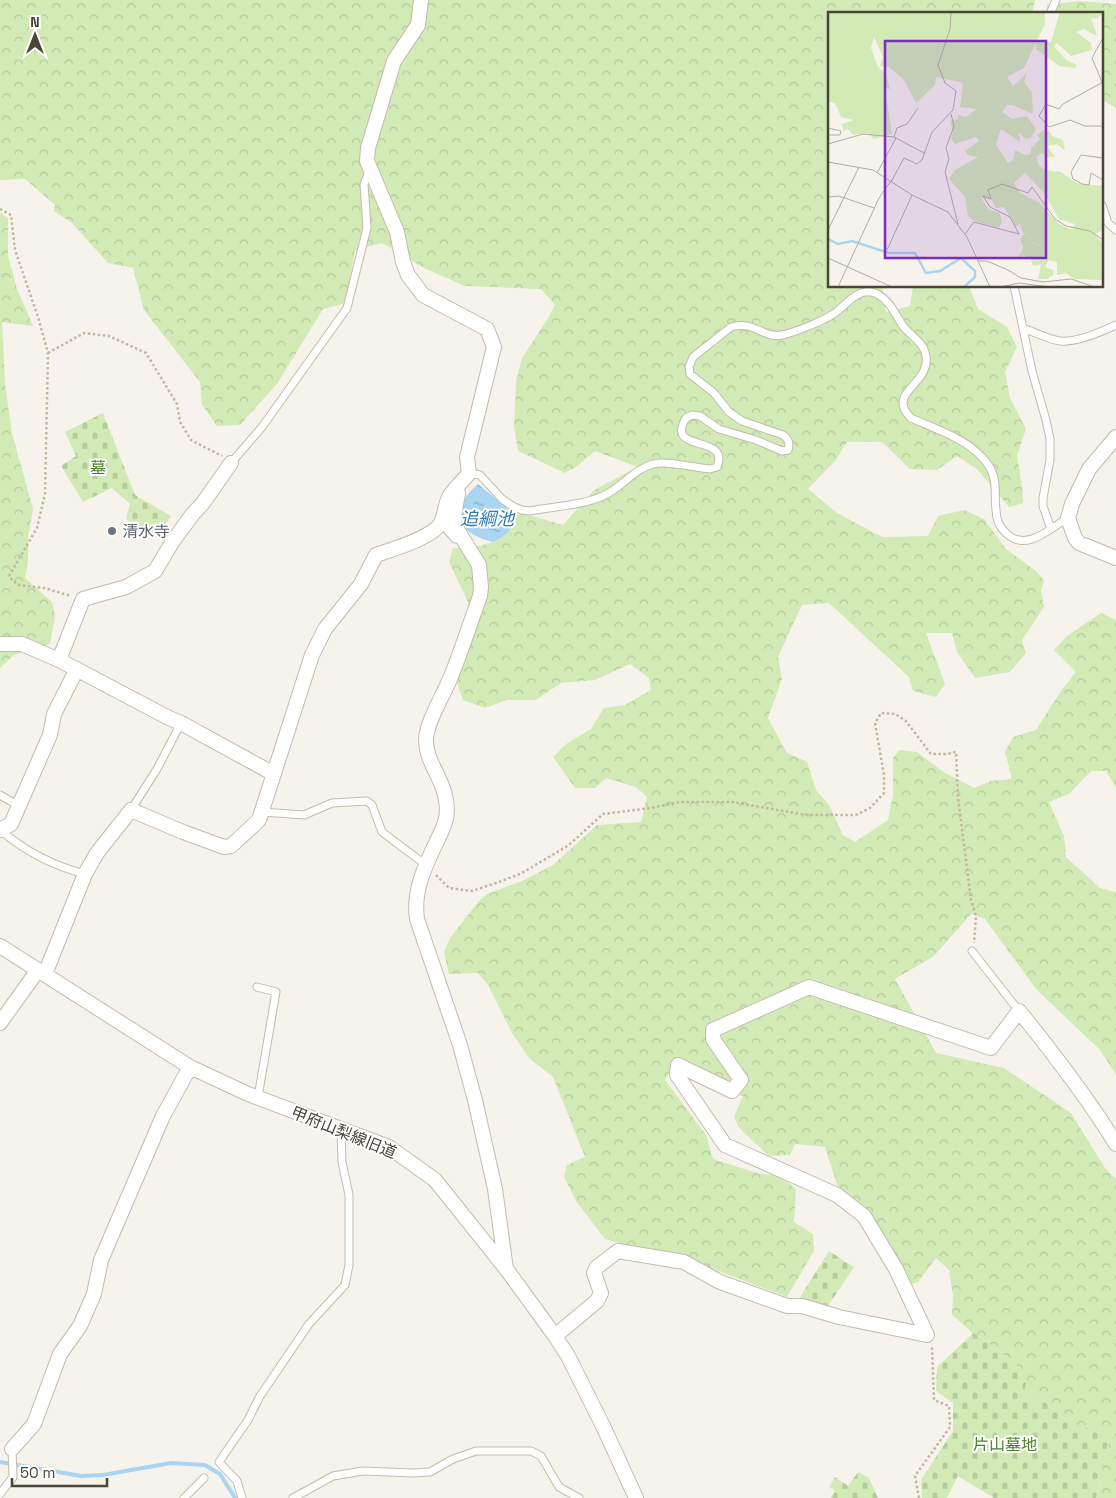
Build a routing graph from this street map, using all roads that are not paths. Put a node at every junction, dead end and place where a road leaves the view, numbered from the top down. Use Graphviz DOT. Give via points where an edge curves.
graph roads {
  1 [pos="421,0"];
  2 [pos="1056,0"];
  3 [pos="1051,12"];
  4 [pos="370,168"];
  5 [pos="1104,211"];
  6 [pos="1116,230"];
  7 [pos="1014,288"];
  8 [pos="1116,325"];
  9 [pos="1023,328"];
  10 [pos="1116,437"];
  11 [pos="231,463"];
  12 [pos="469,473"];
  13 [pos="458,487"];
  14 [pos="1068,518"];
  15 [pos="441,523"];
  16 [pos="1051,529"];
  17 [pos="463,538"];
  18 [pos="1116,558"];
  19 [pos="0,644"];
  20 [pos="59,660"];
  21 [pos="77,669"];
  22 [pos="181,722"];
  23 [pos="274,774"];
  24 [pos="0,795"];
  25 [pos="20,806"];
  26 [pos="131,810"];
  27 [pos="262,812"];
  28 [pos="0,830"];
  29 [pos="426,865"];
  30 [pos="85,874"];
  31 [pos="0,946"];
  32 [pos="972,950"];
  33 [pos="42,972"];
  34 [pos="258,987"];
  35 [pos="1019,1011"];
  36 [pos="0,1023"];
  37 [pos="190,1067"];
  38 [pos="258,1097"];
  39 [pos="341,1128"];
  40 [pos="1116,1144"];
  41 [pos="506,1270"];
  42 [pos="555,1336"];
  43 [pos="12,1449"];
  44 [pos="204,1478"];
  45 [pos="0,1494"];
  46 [pos="184,1498"];
  47 [pos="242,1498"];
  48 [pos="293,1498"];
  49 [pos="579,1498"];
  50 [pos="636,1498"];
  1 -- 4 [label="street" via="418,25 394,60 368,148"];
  2 -- 3 [label="lane"];
  4 -- 11 [label="lane" via="364,184 367,228 347,308 262,427"];
  4 -- 12 [label="street" via="397,232 402,262 416,288 423,295 487,328 494,347 467,457"];
  5 -- 6 [label="lane" via="1108,223"];
  7 -- 9 [label="lane"];
  8 -- 9 [label="lane" via="1065,342"];
  9 -- 16 [label="lane" via="1050,439 1043,506"];
  10 -- 14 [label="street" via="1088,469"];
  11 -- 20 [label="street" via="155,571 126,587 83,599"];
  12 -- 13 [label="street"];
  12 -- 16 [label="lane" via="480,476 514,507 530,511 604,496 653,464 717,467 720,454 715,449 683,436 682,424 692,415 700,416 719,429 782,451 788,450 788,439 783,435 742,421 729,412 714,393 690,374 693,358 731,327 749,326 772,336 782,336 835,313 859,293 870,292 887,301 901,325 925,351 923,375 903,399 906,413 973,448 983,458 994,476 999,524 1011,538 1026,541"];
  13 -- 15 [label="street" via="449,495"];
  13 -- 17 [label="street" via="454,517"];
  14 -- 16 [label="lane"];
  14 -- 18 [label="street" via="1074,538"];
  15 -- 17 [label="lane" via="455,539"];
  15 -- 23 [label="street" via="412,542 376,555 362,584 325,629 312,655"];
  17 -- 29 [label="street" via="480,565 480,596 426,737 426,748 447,806 445,824"];
  19 -- 20 [label="street" via="22,644"];
  20 -- 21 [label="street"];
  21 -- 22 [label="street"];
  21 -- 25 [label="street" via="54,714 50,735"];
  22 -- 23 [label="street"];
  22 -- 26 [label="lane"];
  23 -- 27 [label="street"];
  24 -- 25 [label="lane"];
  25 -- 28 [label="street" via="11,824"];
  26 -- 27 [label="street" via="224,847 231,846 259,820"];
  26 -- 30 [label="street" via="97,853"];
  27 -- 29 [label="lane" via="304,815 332,803 367,801 372,805 382,832"];
  28 -- 30 [label="lane" via="43,860"];
  29 -- 41 [label="street" via="417,889 417,919 475,1100 495,1189"];
  30 -- 33 [label="street"];
  31 -- 33 [label="street, 甲府山梨線旧道"];
  32 -- 35 [label="lane"];
  33 -- 36 [label="street"];
  33 -- 37 [label="street, 甲府山梨線旧道"];
  34 -- 38 [label="lane" via="276,992"];
  35 -- 40 [label="street" via="1066,1068"];
  35 -- 42 [label="street" via="990,1048 809,987 713,1030 713,1039 741,1080 732,1090 678,1065 677,1075 725,1145 837,1195 864,1216 896,1269 927,1335 839,1318 802,1306 787,1306 720,1282 684,1262 618,1251 597,1267 594,1274 601,1293 597,1301"];
  37 -- 38 [label="street, 甲府山梨線旧道"];
  37 -- 43 [label="street" via="163,1116 101,1260 94,1294 80,1326 60,1354 34,1424"];
  38 -- 39 [label="street, 甲府山梨線旧道"];
  39 -- 41 [label="street, 甲府山梨線旧道" via="389,1147 435,1180"];
  39 -- 47 [label="lane" via="342,1162 348,1195 349,1265 345,1285 309,1324 219,1462 238,1481"];
  41 -- 42 [label="street, 甲府山梨線旧道"];
  42 -- 50 [label="street, 甲府山梨線旧道" via="604,1428"];
  43 -- 45 [label="lane" via="12,1477"];
  44 -- 46 [label="lane"];
  48 -- 49 [label="lane" via="333,1476 362,1471 430,1472 476,1451 531,1451 541,1456 560,1487"];
}
